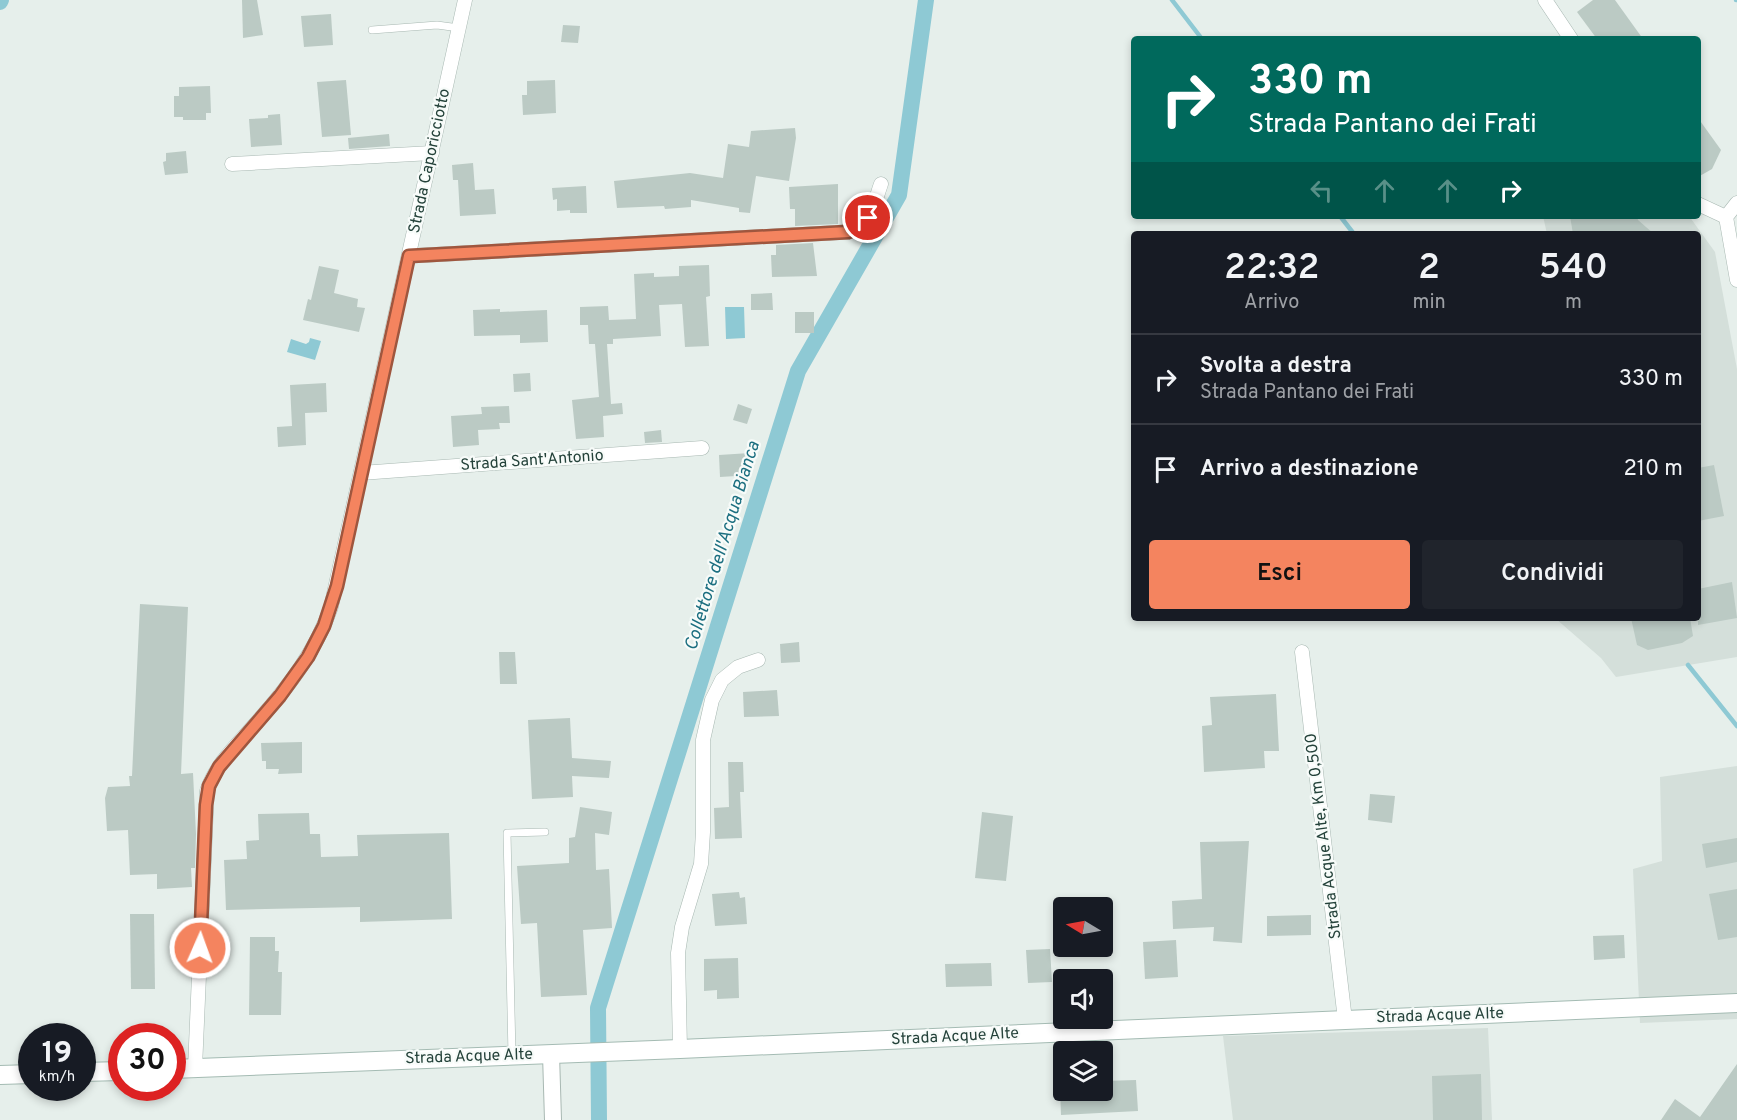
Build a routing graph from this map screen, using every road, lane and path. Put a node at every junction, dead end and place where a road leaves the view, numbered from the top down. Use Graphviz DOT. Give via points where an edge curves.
graph roads {
  1 [pos="465,0"];
  2 [pos="1545,0"];
  3 [pos="459,28"];
  4 [pos="372,30"];
  5 [pos="1569,36"];
  6 [pos="432,153"];
  7 [pos="231,164"];
  8 [pos="881,184"];
  9 [pos="1737,204"];
  10 [pos="1701,205"];
  11 [pos="1726,217"];
  12 [pos="409,256"];
  13 [pos="1737,280"];
  14 [pos="702,448"];
  15 [pos="361,473"];
  16 [pos="1302,652"];
  17 [pos="758,660"];
  18 [pos="545,832"];
  19 [pos="1737,1003"];
  20 [pos="1345,1020"];
  21 [pos="680,1049"];
  22 [pos="551,1054"];
  23 [pos="512,1055"];
  24 [pos="186,1068"];
  25 [pos="195,1068"];
  26 [pos="18,1074"];
  27 [pos="0,1075"];
  28 [pos="553,1120"];
  1 -- 3 [label="street, Strada Caporicciotto"];
  2 -- 5 [label="street"];
  3 -- 4 [label="lane" via="437,25"];
  3 -- 6 [label="street, Strada Caporicciotto"];
  6 -- 7 [label="street"];
  6 -- 12 [label="street, Strada Caporicciotto"];
  8 -- 12 [label="street" via="866,223 848,232"];
  9 -- 11 [label="street"];
  10 -- 11 [label="street"];
  11 -- 13 [label="street"];
  12 -- 15 [label="street, Strada Caporicciotto"];
  14 -- 15 [label="street, Strada Sant'Antonio"];
  15 -- 25 [label="street, Strada Caporicciotto" via="334,598 321,634 288,685 219,767 207,791"];
  16 -- 20 [label="street, Strada Acque Alte, Km 0,500"];
  17 -- 21 [label="street" via="734,669 722,680 712,700 703,740 702,855 678,953"];
  18 -- 23 [label="lane" via="507,833"];
  19 -- 20 [label="main road, Strada Acque Alte"];
  20 -- 21 [label="main road, Strada Acque Alte"];
  21 -- 22 [label="main road, Strada Acque Alte"];
  22 -- 23 [label="main road, Strada Acque Alte"];
  22 -- 28 [label="street"];
  23 -- 25 [label="main road, Strada Acque Alte"];
  24 -- 25 [label="main road, Strada Acque Alte"];
  26 -- 27 [label="main road"];
}
